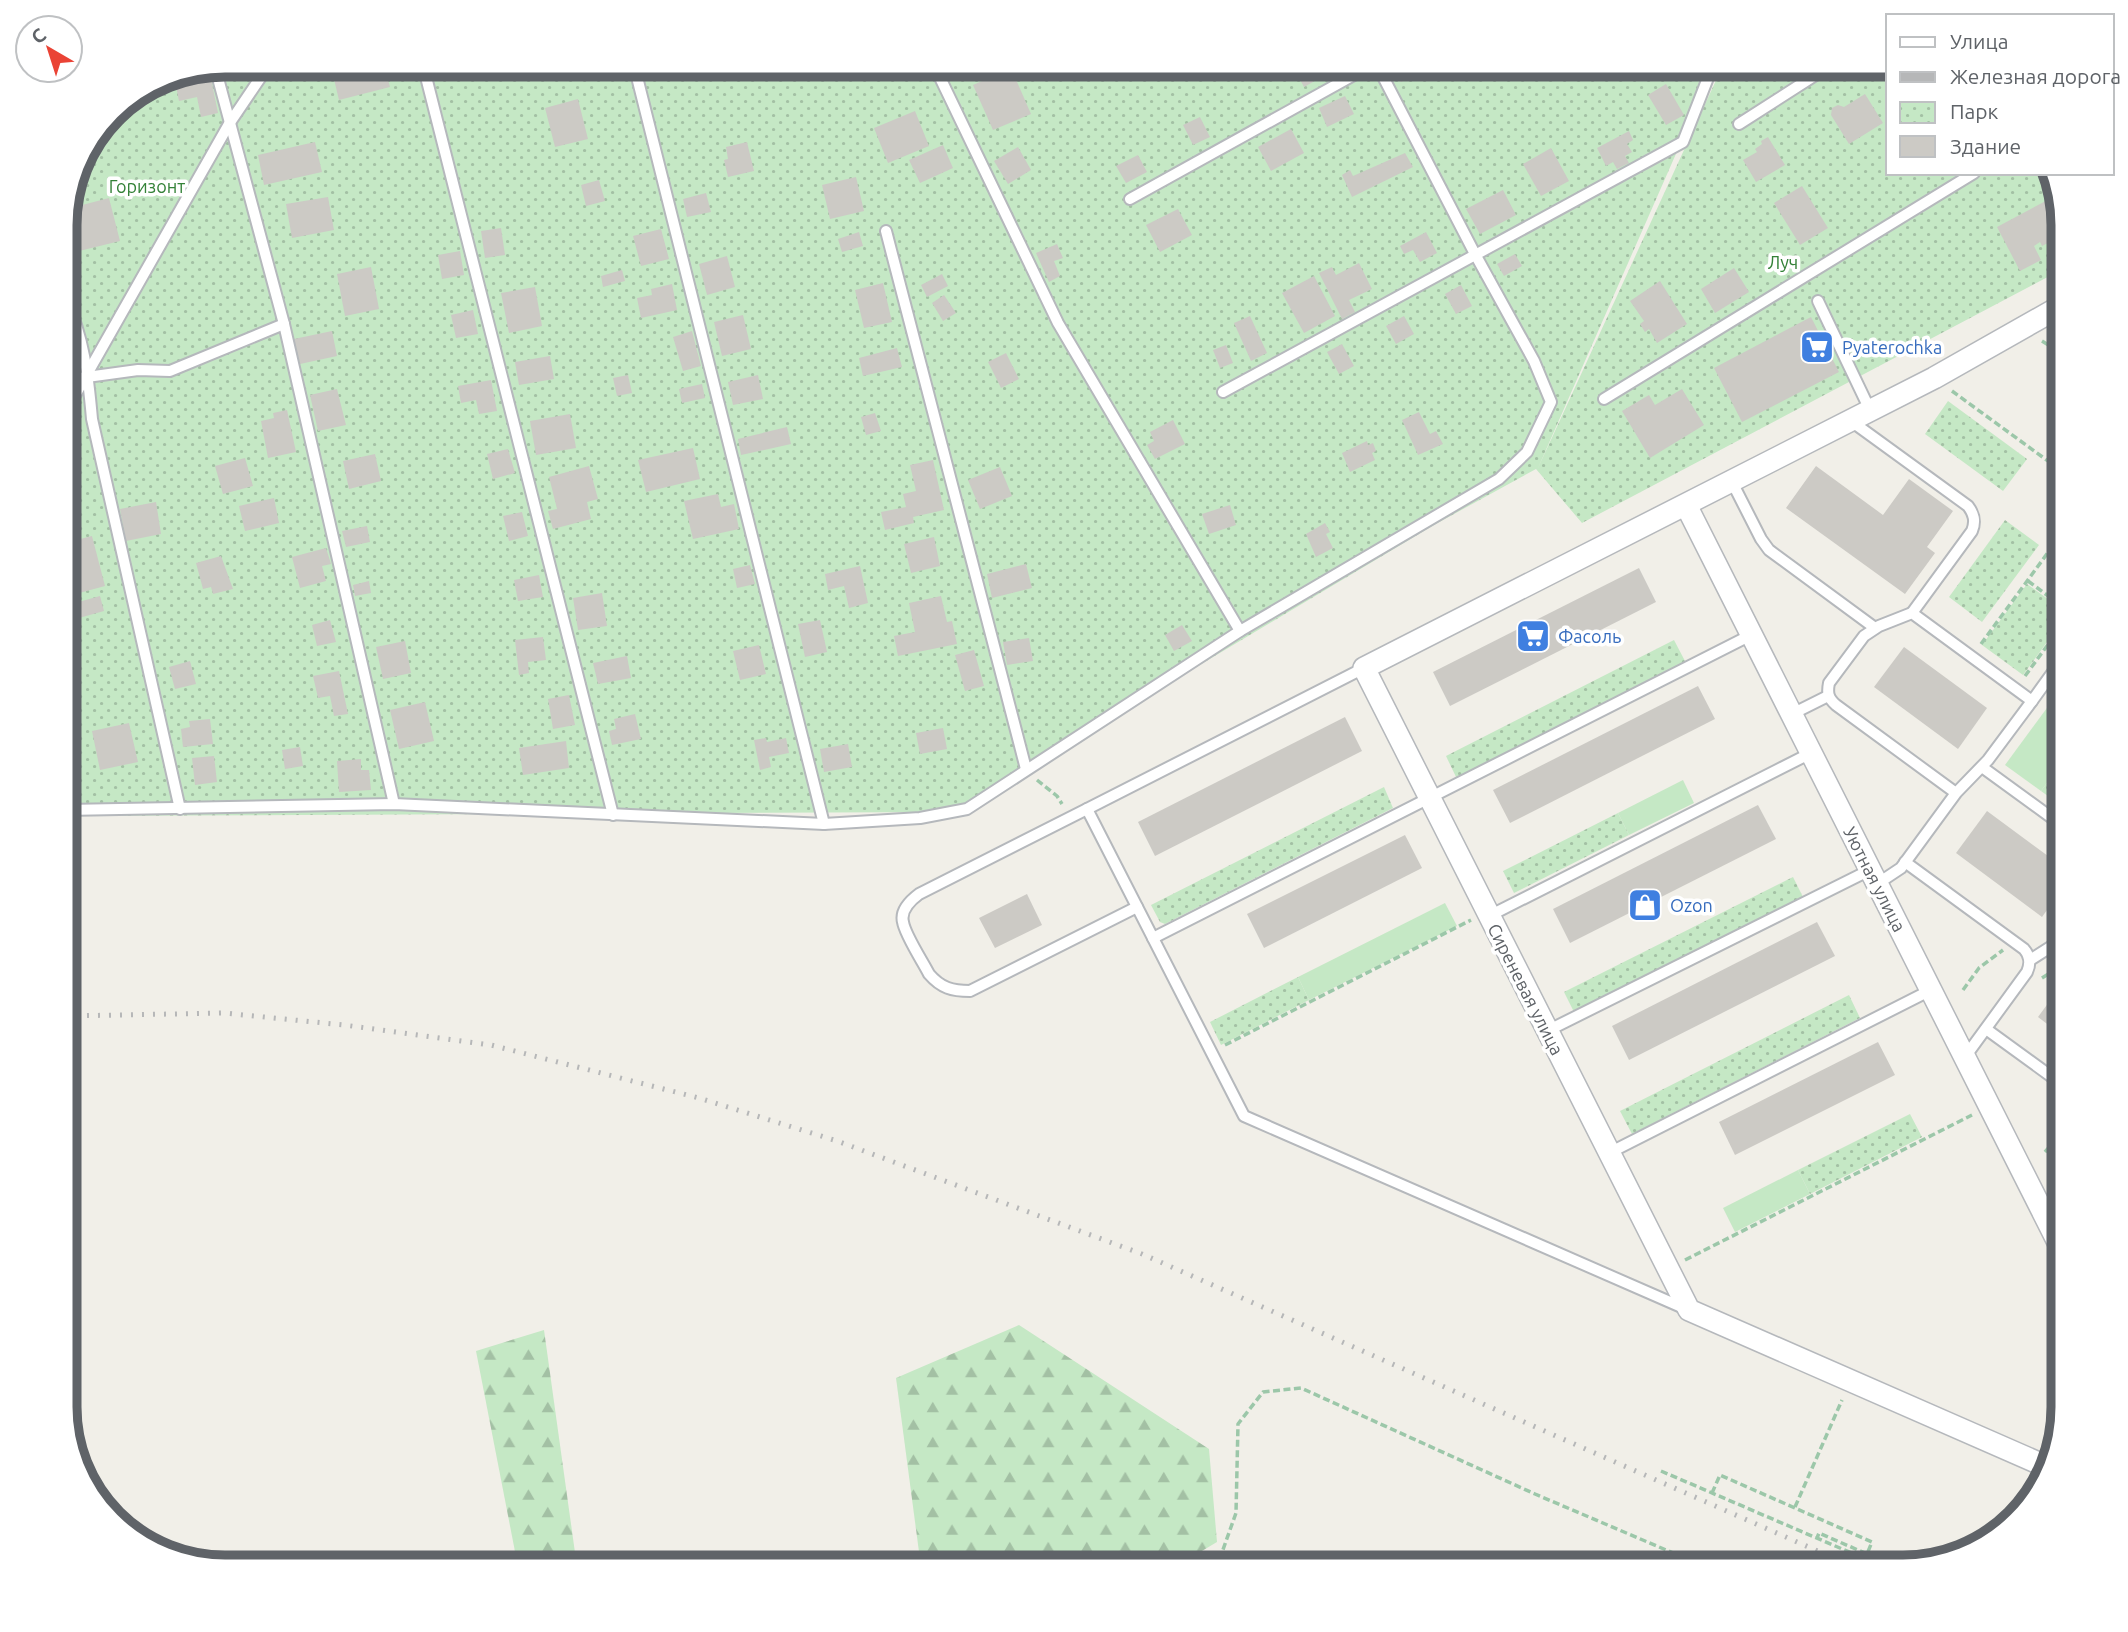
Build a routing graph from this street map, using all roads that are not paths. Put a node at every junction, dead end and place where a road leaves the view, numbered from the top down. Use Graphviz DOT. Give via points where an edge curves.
graph roads {
  1 [pos="217,77"];
  2 [pos="261,77"];
  3 [pos="426,77"];
  4 [pos="637,77"];
  5 [pos="940,77"];
  6 [pos="1352,77"];
  7 [pos="1380,77"];
  8 [pos="1708,77"];
  9 [pos="1812,77"];
  10 [pos="229,124"];
  11 [pos="1740,124"];
  12 [pos="1972,175"];
  13 [pos="1130,199"];
  14 [pos="886,231"];
  15 [pos="1475,254"];
  16 [pos="1818,301"];
  17 [pos="2051,312"];
  18 [pos="77,323"];
  19 [pos="284,324"];
  20 [pos="89,375"];
  21 [pos="77,378"];
  22 [pos="1223,391"];
  23 [pos="77,394"];
  24 [pos="1604,399"];
  25 [pos="1870,410"];
  26 [pos="1851,421"];
  27 [pos="1732,482"];
  28 [pos="1686,505"];
  29 [pos="1912,613"];
  30 [pos="1875,628"];
  31 [pos="1240,631"];
  32 [pos="1751,635"];
  33 [pos="1364,668"];
  34 [pos="2051,675"];
  35 [pos="1828,696"];
  36 [pos="2032,701"];
  37 [pos="1792,714"];
  38 [pos="1811,753"];
  39 [pos="1982,767"];
  40 [pos="1026,769"];
  41 [pos="1956,793"];
  42 [pos="1430,798"];
  43 [pos="394,804"];
  44 [pos="1087,808"];
  45 [pos="180,809"];
  46 [pos="77,810"];
  47 [pos="613,815"];
  48 [pos="2051,817"];
  49 [pos="824,824"];
  50 [pos="1905,862"];
  51 [pos="1874,877"];
  52 [pos="1137,907"];
  53 [pos="1488,914"];
  54 [pos="1153,938"];
  55 [pos="2051,947"];
  56 [pos="2030,960"];
  57 [pos="1931,990"];
  58 [pos="1986,1029"];
  59 [pos="1547,1031"];
  60 [pos="1965,1057"];
  61 [pos="2051,1077"];
  62 [pos="1609,1153"];
  63 [pos="2051,1218"];
  64 [pos="2048,1222"];
  65 [pos="2051,1228"];
  66 [pos="1689,1310"];
  67 [pos="2040,1464"];
  1 -- 10 [label="lane"];
  2 -- 10 [label="lane"];
  3 -- 47 [label="lane"];
  4 -- 49 [label="lane"];
  5 -- 31 [label="lane" via="1058,323"];
  6 -- 13 [label="lane"];
  7 -- 15 [label="lane"];
  8 -- 15 [label="lane" via="1683,142"];
  9 -- 11 [label="lane"];
  10 -- 19 [label="lane"];
  10 -- 20 [label="lane"];
  12 -- 24 [label="lane"];
  14 -- 40 [label="lane"];
  15 -- 22 [label="lane"];
  15 -- 31 [label="lane" via="1551,401 1527,452 1499,479"];
  16 -- 25 [label="lane"];
  17 -- 25 [label="street"];
  18 -- 20 [label="lane"];
  19 -- 20 [label="lane" via="170,371"];
  19 -- 43 [label="lane"];
  20 -- 21 [label="lane"];
  20 -- 23 [label="lane"];
  20 -- 45 [label="lane" via="92,419"];
  25 -- 26 [label="street"];
  26 -- 27 [label="street"];
  26 -- 29 [label="lane" via="1973,512 1972,531"];
  27 -- 28 [label="street"];
  27 -- 30 [label="lane" via="1769,550"];
  28 -- 32 [label="street, Уютная улица"];
  28 -- 33 [label="street"];
  29 -- 30 [label="lane"];
  29 -- 36 [label="lane"];
  30 -- 35 [label="lane" via="1829,683"];
  31 -- 40 [label="lane"];
  32 -- 37 [label="street, Уютная улица"];
  32 -- 42 [label="lane"];
  33 -- 42 [label="street, Сиреневая улица"];
  33 -- 44 [label="lane"];
  34 -- 36 [label="lane"];
  35 -- 37 [label="lane"];
  35 -- 41 [label="lane"];
  36 -- 39 [label="lane"];
  37 -- 38 [label="street, Уютная улица"];
  38 -- 51 [label="street, Уютная улица"];
  38 -- 53 [label="lane"];
  39 -- 41 [label="lane"];
  39 -- 48 [label="lane"];
  40 -- 49 [label="lane" via="967,809 920,818"];
  41 -- 50 [label="lane"];
  42 -- 53 [label="street, Сиреневая улица"];
  42 -- 54 [label="lane"];
  43 -- 45 [label="lane"];
  43 -- 47 [label="lane"];
  44 -- 52 [label="lane"];
  44 -- 52 [label="lane" via="910,901 903,923 929,975 943,987 970,991"];
  45 -- 46 [label="lane"];
  47 -- 49 [label="lane"];
  50 -- 51 [label="lane" via="1895,874"];
  50 -- 56 [label="lane" via="2024,948"];
  51 -- 57 [label="street, Уютная улица"];
  51 -- 59 [label="lane"];
  52 -- 54 [label="lane"];
  53 -- 59 [label="street, Сиреневая улица"];
  54 -- 66 [label="lane" via="1244,1116"];
  55 -- 56 [label="lane"];
  56 -- 58 [label="lane" via="2027,972"];
  57 -- 60 [label="street, Уютная улица"];
  57 -- 62 [label="lane"];
  58 -- 60 [label="lane"];
  58 -- 61 [label="lane"];
  59 -- 62 [label="street, Сиреневая улица"];
  60 -- 64 [label="street, Уютная улица"];
  62 -- 66 [label="street, Сиреневая улица"];
  63 -- 64 [label="lane"];
  64 -- 65 [label="street, Уютная улица"];
  66 -- 67 [label="street"];
}
